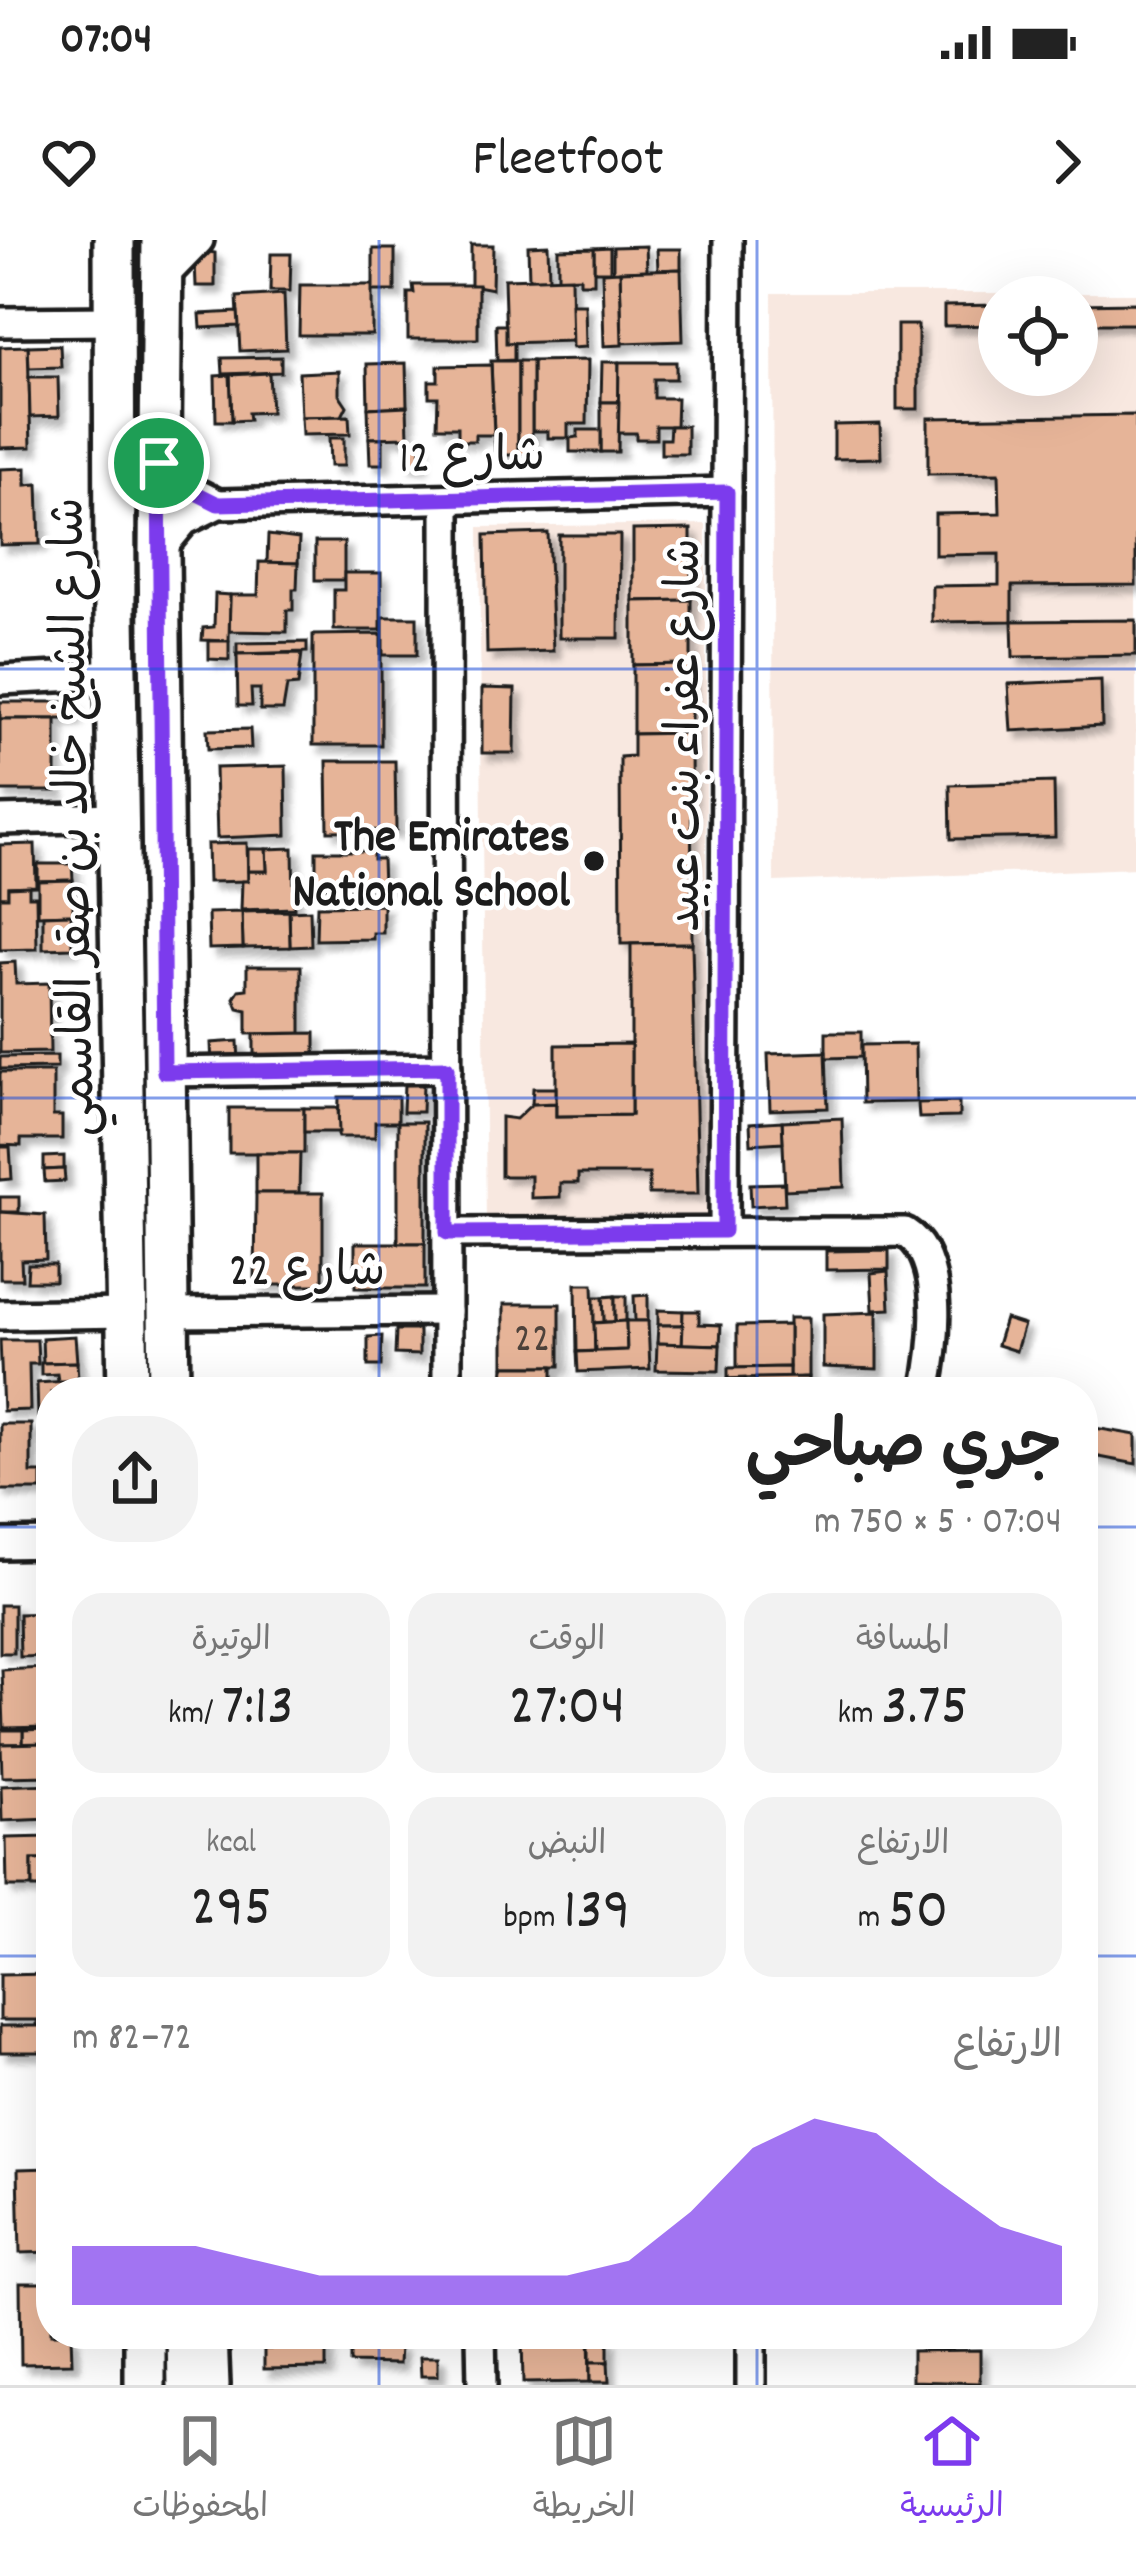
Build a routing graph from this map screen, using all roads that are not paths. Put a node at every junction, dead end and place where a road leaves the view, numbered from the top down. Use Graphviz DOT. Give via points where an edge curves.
graph roads {
  1 [pos="114,240"];
  2 [pos="200,240"];
  3 [pos="728,240"];
  4 [pos="162,259"];
  5 [pos="116,321"];
  6 [pos="0,322"];
  7 [pos="159,463"];
  8 [pos="727,492"];
  9 [pos="446,499"];
  10 [pos="218,504"];
  11 [pos="159,551"];
  12 [pos="115,614"];
  13 [pos="116,674"];
  14 [pos="0,680"];
  15 [pos="161,684"];
  16 [pos="119,817"];
  17 [pos="0,820"];
  18 [pos="447,1068"];
  19 [pos="164,1072"];
  20 [pos="724,1231"];
  21 [pos="447,1233"];
  22 [pos="447,1311"];
  23 [pos="167,1312"];
  24 [pos="127,1313"];
  25 [pos="0,1316"];
  26 [pos="128,1377"];
  27 [pos="169,1377"];
  28 [pos="447,1377"];
  29 [pos="927,1377"];
  30 [pos="36,1543"];
  31 [pos="0,1544"];
  32 [pos="145,2349"];
  33 [pos="187,2349"];
  34 [pos="214,2349"];
  35 [pos="481,2349"];
  36 [pos="751,2349"];
  37 [pos="145,2385"];
  38 [pos="188,2385"];
  39 [pos="215,2385"];
  40 [pos="482,2385"];
  41 [pos="751,2385"];
  1 -- 5 [label="main road, شارع الشيخ خالد بن صقر القاسمي"];
  2 -- 4 [label="street"];
  3 -- 8 [label="street, شارع عفراء بنت عبيد"];
  4 -- 7 [label="main road, شارع الشيخ خالد بن صقر القاسمي"];
  5 -- 6 [label="street"];
  5 -- 12 [label="main road, شارع الشيخ خالد بن صقر القاسمي"];
  7 -- 10 [label="street"];
  7 -- 11 [label="main road, شارع الشيخ خالد بن صقر القاسمي"];
  8 -- 9 [label="street, شارع 12"];
  8 -- 20 [label="street, شارع عفراء بنت عبيد"];
  9 -- 10 [label="street, شارع 12"];
  9 -- 18 [label="street"];
  10 -- 11 [label="street" via="184,521"];
  11 -- 15 [label="main road, شارع الشيخ خالد بن صقر القاسمي"];
  12 -- 13 [label="main road, شارع الشيخ خالد بن صقر القاسمي"];
  12 -- 15 [label="main road" via="129,600 145,608"];
  13 -- 14 [label="street"];
  13 -- 16 [label="main road, شارع الشيخ خالد بن صقر القاسمي"];
  15 -- 19 [label="main road, شارع الشيخ خالد بن صقر القاسمي"];
  16 -- 17 [label="street"];
  16 -- 24 [label="main road, شارع الشيخ خالد بن صقر القاسمي"];
  18 -- 19 [label="street"];
  18 -- 21 [label="street"];
  19 -- 23 [label="main road, شارع الشيخ خالد بن صقر القاسمي"];
  20 -- 21 [label="street"];
  20 -- 29 [label="street" via="890,1229 918,1240 933,1303"];
  21 -- 22 [label="street"];
  22 -- 23 [label="street, شارع 22"];
  22 -- 28 [label="street"];
  23 -- 27 [label="main road, شارع الشيخ خالد بن صقر القاسمي"];
  24 -- 25 [label="street"];
  24 -- 26 [label="main road, شارع الشيخ خالد بن صقر القاسمي"];
  30 -- 31 [label="street"];
  32 -- 37 [label="main road"];
  33 -- 38 [label="main road"];
  34 -- 39 [label="street"];
  35 -- 40 [label="street"];
  36 -- 41 [label="street"];
}
